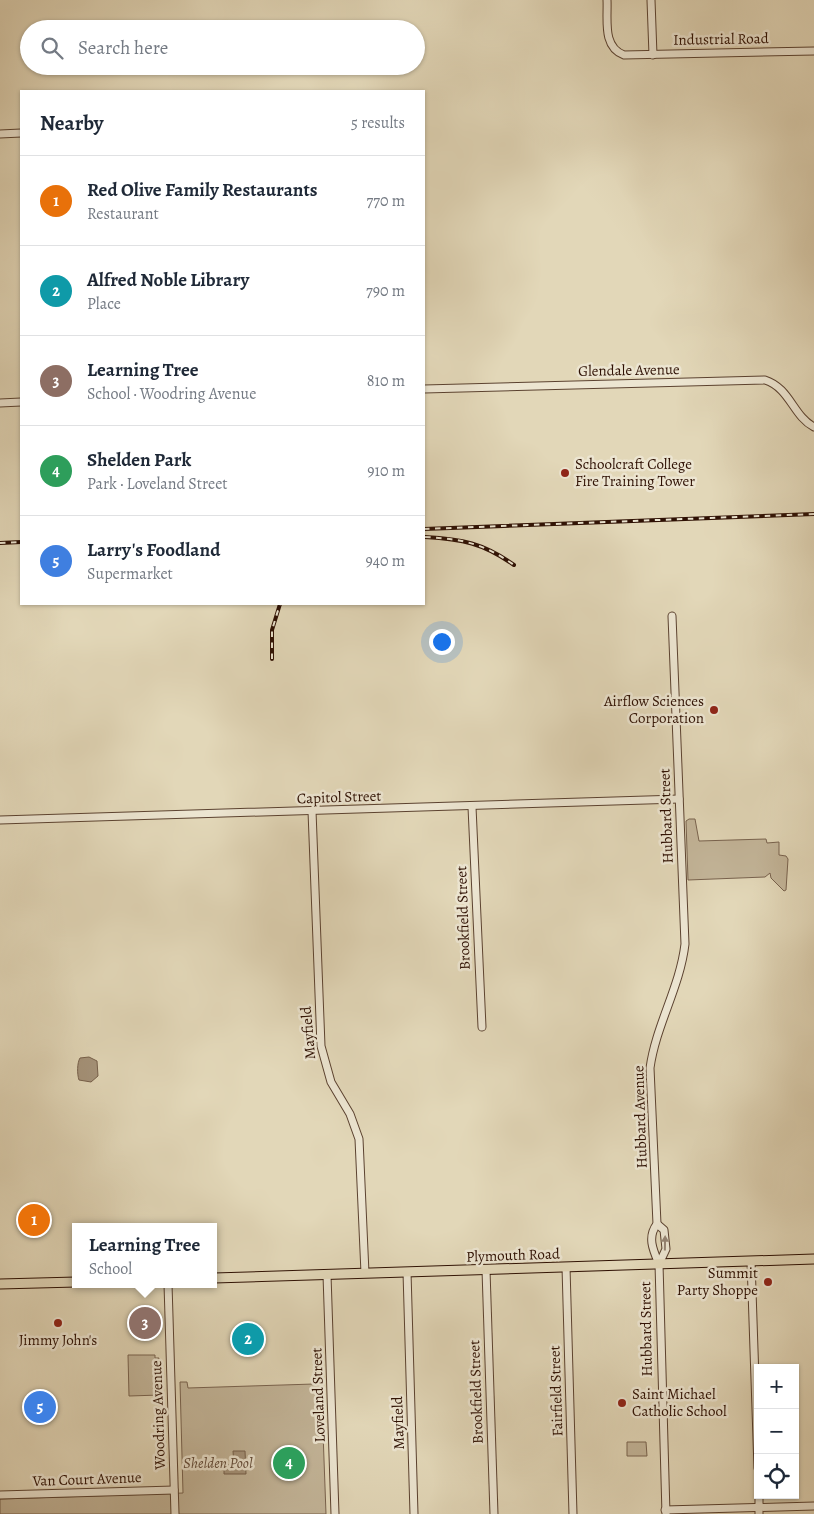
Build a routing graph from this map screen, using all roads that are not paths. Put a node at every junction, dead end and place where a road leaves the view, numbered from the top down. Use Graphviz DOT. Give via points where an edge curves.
graph roads {
  1 [pos="607,0"];
  2 [pos="651,0"];
  3 [pos="814,51"];
  4 [pos="652,55"];
  5 [pos="20,133"];
  6 [pos="0,134"];
  7 [pos="425,389"];
  8 [pos="20,402"];
  9 [pos="0,403"];
  10 [pos="814,427"];
  11 [pos="672,616"];
  12 [pos="679,799"];
  13 [pos="472,806"];
  14 [pos="312,811"];
  15 [pos="0,820"];
  16 [pos="666,1011"];
  17 [pos="482,1028"];
  18 [pos="657,1224"];
  19 [pos="814,1259"];
  20 [pos="751,1261"];
  21 [pos="659,1264"];
  22 [pos="566,1267"];
  23 [pos="486,1270"];
  24 [pos="407,1272"];
  25 [pos="365,1274"];
  26 [pos="327,1275"];
  27 [pos="217,1278"];
  28 [pos="72,1282"];
  29 [pos="0,1284"];
  30 [pos="168,1288"];
  31 [pos="758,1454"];
  32 [pos="174,1490"];
  33 [pos="0,1495"];
  34 [pos="814,1506"];
  35 [pos="759,1511"];
  36 [pos="666,1512"];
  37 [pos="174,1514"];
  38 [pos="335,1514"];
  39 [pos="414,1514"];
  40 [pos="494,1514"];
  41 [pos="573,1514"];
  1 -- 4 [label="street, Industrial Road" via="610,43 618,53"];
  2 -- 4 [label="street"];
  3 -- 4 [label="street, Industrial Road"];
  5 -- 6 [label="street"];
  7 -- 10 [label="street, Glendale Avenue" via="765,380 777,385"];
  8 -- 9 [label="street"];
  11 -- 12 [label="street, Hubbard Street"];
  12 -- 13 [label="street, Capitol Street"];
  12 -- 16 [label="street, Hubbard Street" via="685,944"];
  13 -- 14 [label="street, Capitol Street"];
  13 -- 17 [label="street, Brookfield Street"];
  14 -- 15 [label="street, Capitol Street"];
  14 -- 25 [label="street, Mayfield" via="321,1046 331,1082 350,1114 359,1139"];
  16 -- 18 [label="street, Hubbard Avenue" via="650,1068"];
  18 -- 21 [label="street, Hubbard Avenue" via="652,1231 652,1248"];
  21 -- 18 [label="street, Hubbard Avenue, one-way" via="666,1248 664,1230"];
  19 -- 20 [label="main road, Plymouth Road"];
  20 -- 21 [label="main road, Plymouth Road"];
  20 -- 31 [label="street"];
  21 -- 22 [label="main road, Plymouth Road"];
  21 -- 36 [label="street, Hubbard Street"];
  22 -- 23 [label="main road, Plymouth Road"];
  22 -- 41 [label="street, Fairfield Street"];
  23 -- 24 [label="main road, Plymouth Road"];
  23 -- 40 [label="street, Brookfield Street"];
  24 -- 25 [label="main road, Plymouth Road"];
  24 -- 39 [label="street, Mayfield"];
  25 -- 26 [label="main road, Plymouth Road"];
  26 -- 27 [label="main road, Plymouth Road"];
  26 -- 38 [label="street, Loveland Street"];
  28 -- 29 [label="main road"];
  30 -- 32 [label="street, Woodring Avenue"];
  32 -- 33 [label="street, Van Court Avenue"];
  32 -- 37 [label="street, Woodring Avenue"];
  34 -- 35 [label="street"];
  35 -- 36 [label="street"];
}
